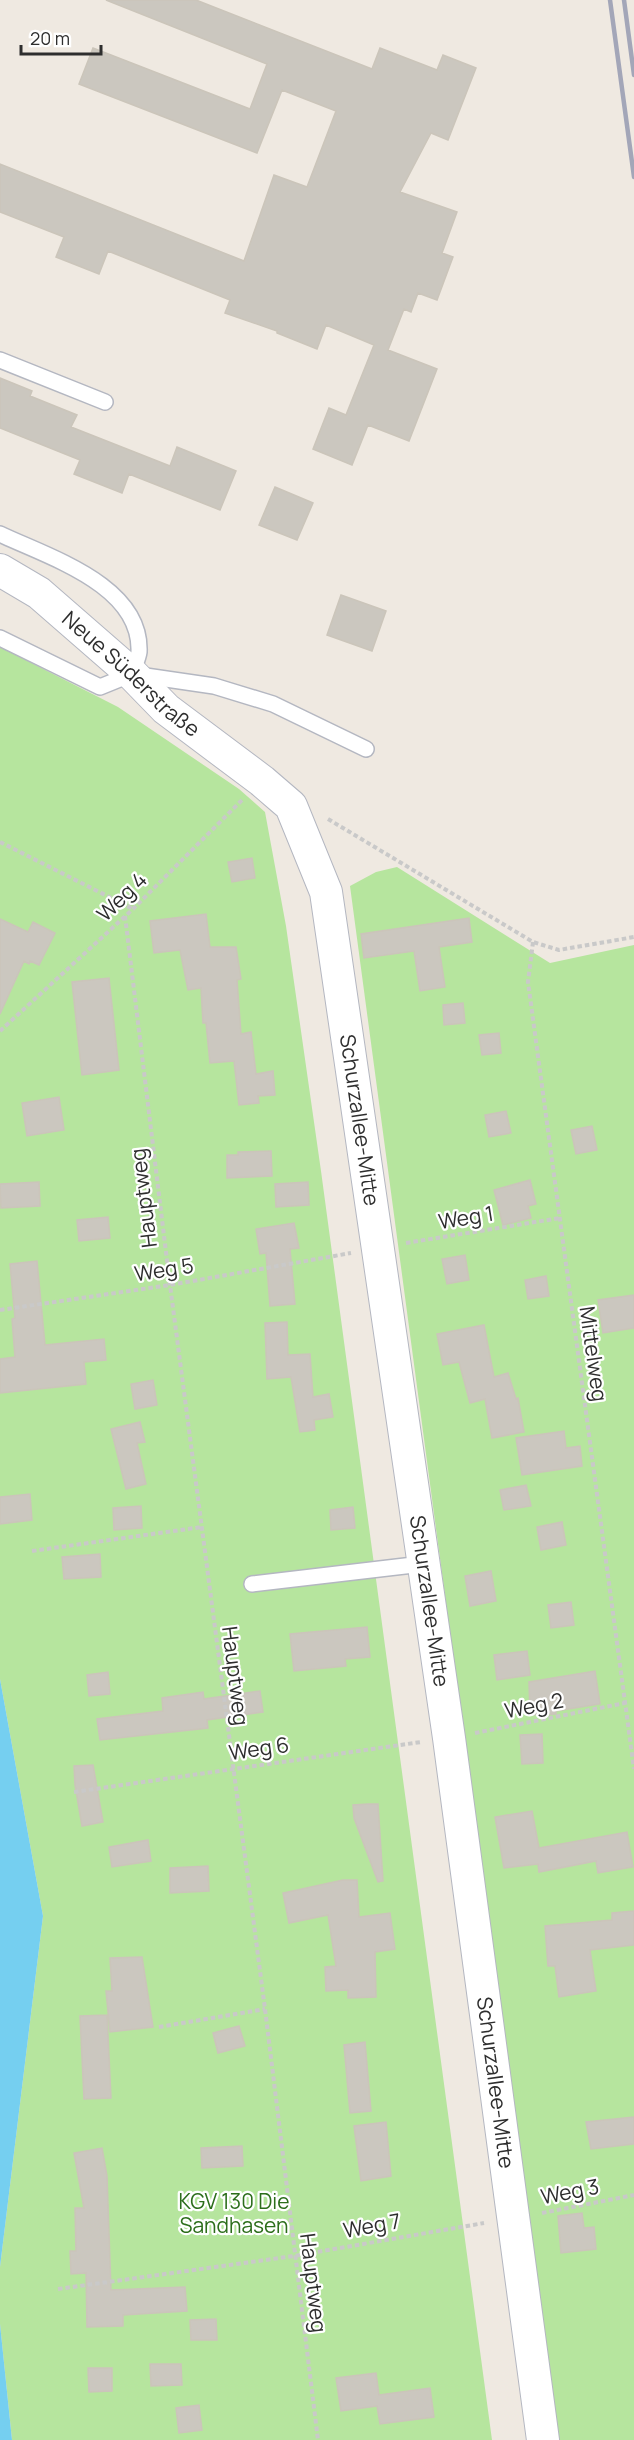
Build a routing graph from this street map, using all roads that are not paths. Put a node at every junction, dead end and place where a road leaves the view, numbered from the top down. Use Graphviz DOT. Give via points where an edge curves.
graph roads {
  1 [pos="0,360"];
  2 [pos="105,402"];
  3 [pos="0,534"];
  4 [pos="0,570"];
  5 [pos="0,638"];
  6 [pos="132,674"];
  7 [pos="366,749"];
  8 [pos="262,781"];
  9 [pos="422,1564"];
  10 [pos="252,1584"];
  11 [pos="543,2440"];
  1 -- 2 [label="lane"];
  3 -- 6 [label="lane" via="86,575 121,602 137,637 139,653"];
  4 -- 6 [label="street, Neue Süderstraße" via="39,593"];
  5 -- 6 [label="lane" via="100,687"];
  6 -- 7 [label="lane" via="241,693 273,704"];
  6 -- 8 [label="street, Neue Süderstraße" via="166,709"];
  8 -- 9 [label="street, Schurzallee-Mitte" via="291,806 326,892"];
  9 -- 10 [label="lane"];
  9 -- 11 [label="street, Schurzallee-Mitte"];
}
